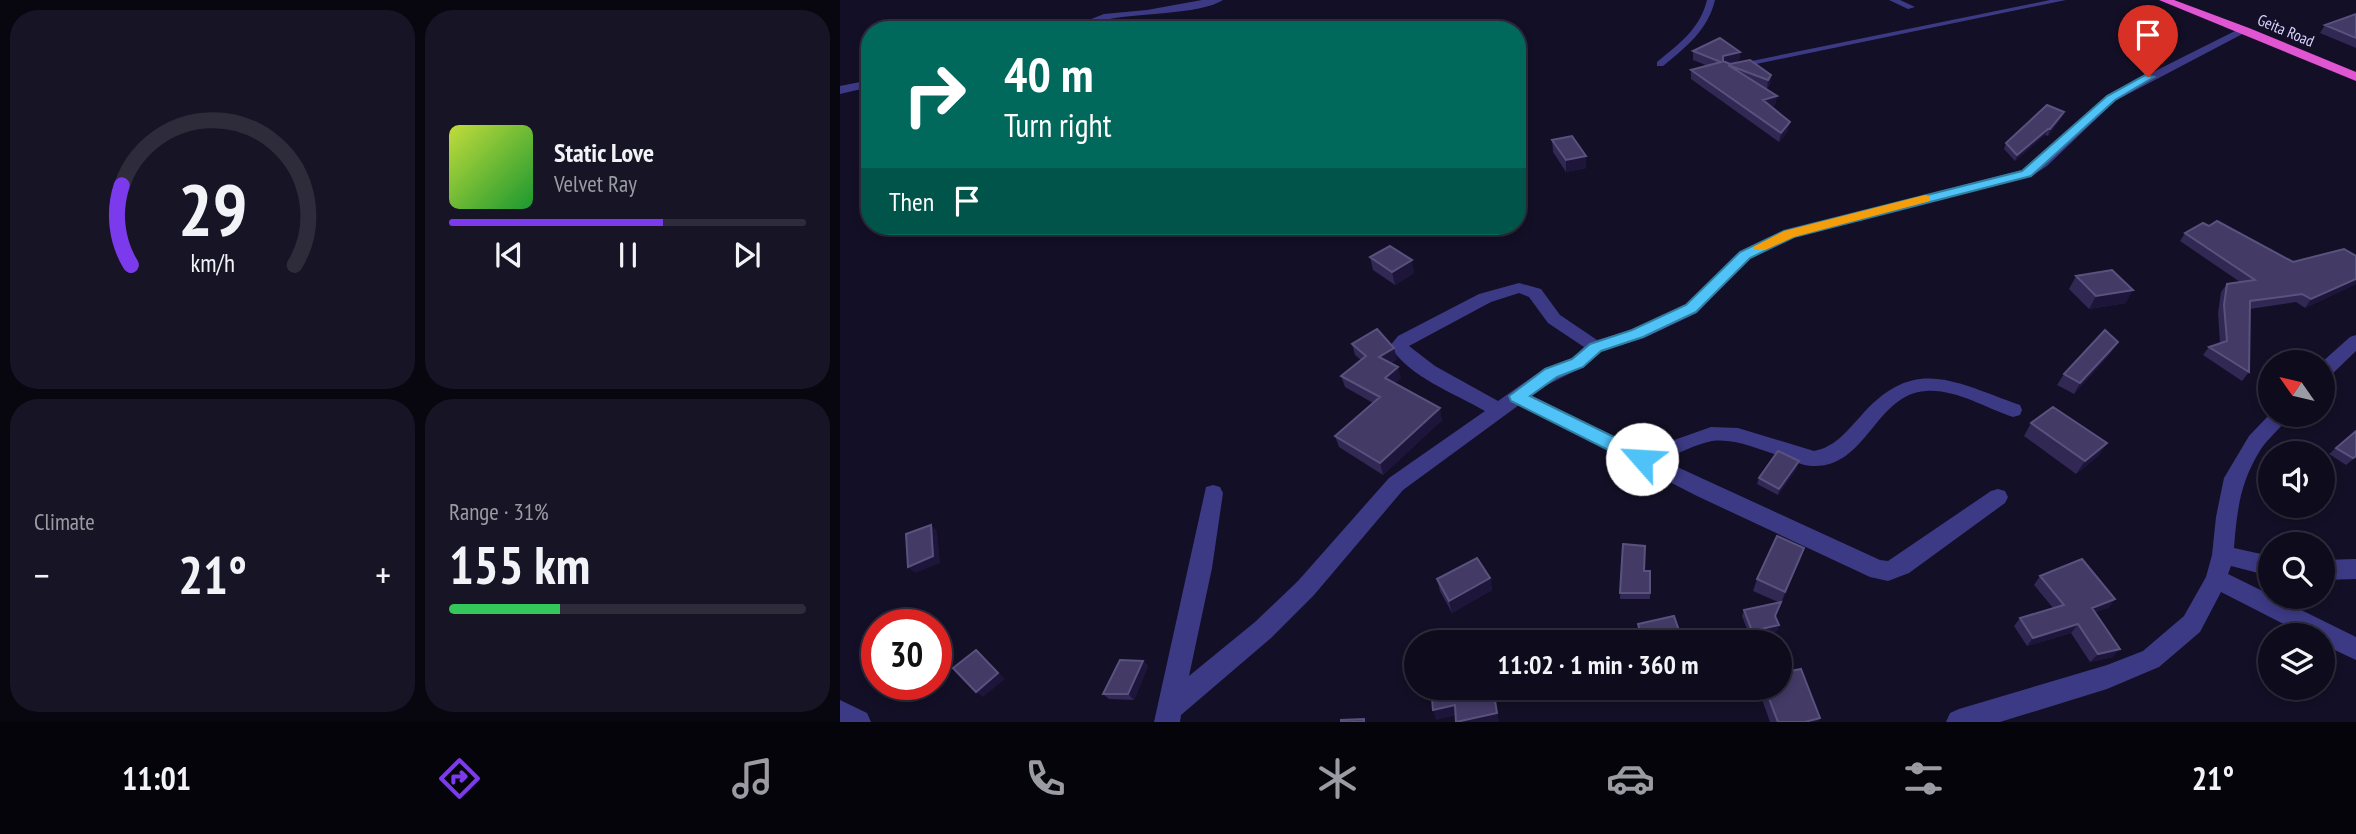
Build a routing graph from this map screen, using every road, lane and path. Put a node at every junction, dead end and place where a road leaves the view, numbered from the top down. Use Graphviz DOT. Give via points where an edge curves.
graph roads {
  1 [pos="1218,0"];
  2 [pos="1711,0"];
  3 [pos="1893,0"];
  4 [pos="2062,0"];
  5 [pos="2164,0"];
  6 [pos="1205,1"];
  7 [pos="2186,4"];
  8 [pos="1911,7"];
  9 [pos="1093,21"];
  10 [pos="2245,30"];
  11 [pos="1660,64"];
  12 [pos="1728,67"];
  13 [pos="2356,77"];
  14 [pos="861,85"];
  15 [pos="840,90"];
  16 [pos="2356,341"];
  17 [pos="1595,347"];
  18 [pos="2335,361"];
  19 [pos="1517,396"];
  20 [pos="1499,410"];
  21 [pos="2013,410"];
  22 [pos="2269,427"];
  23 [pos="1642,459"];
  24 [pos="1213,493"];
  25 [pos="1998,497"];
  26 [pos="2223,555"];
  27 [pos="2258,563"];
  28 [pos="2356,569"];
  29 [pos="2335,570"];
  30 [pos="2216,579"];
  31 [pos="2356,649"];
  32 [pos="840,712"];
  33 [pos="1168,716"];
  34 [pos="858,722"];
  35 [pos="1959,722"];
  1 -- 6 [label="street"];
  2 -- 11 [label="lane" via="1702,27"];
  3 -- 8 [label="lane"];
  4 -- 12 [label="lane"];
  5 -- 7 [label="highway, Geita Road"];
  6 -- 9 [label="street"];
  7 -- 10 [label="highway, Geita Road"];
  10 -- 13 [label="highway, Geita Road"];
  10 -- 17 [label="street" via="2111,98 2027,173 1789,234 1745,255 1691,309"];
  14 -- 15 [label="street"];
  16 -- 18 [label="street"];
  17 -- 19 [label="street" via="1577,363 1551,373"];
  17 -- 20 [label="street" via="1555,319 1535,293 1519,288 1453,313 1399,346"];
  19 -- 20 [label="street"];
  19 -- 23 [label="street"];
  20 -- 33 [label="street" via="1396,484 1306,588"];
  21 -- 23 [label="street" via="1945,386 1926,384 1880,403 1839,452 1826,459 1738,435 1711,433"];
  22 -- 26 [label="street" via="2234,478"];
  23 -- 25 [label="street" via="1878,570 1901,566"];
  24 -- 33 [label="street"];
  26 -- 27 [label="street"];
  26 -- 30 [label="street"];
  28 -- 29 [label="street"];
  30 -- 31 [label="street"];
  30 -- 35 [label="street" via="2192,624 2151,659"];
  32 -- 34 [label="street"];
}
